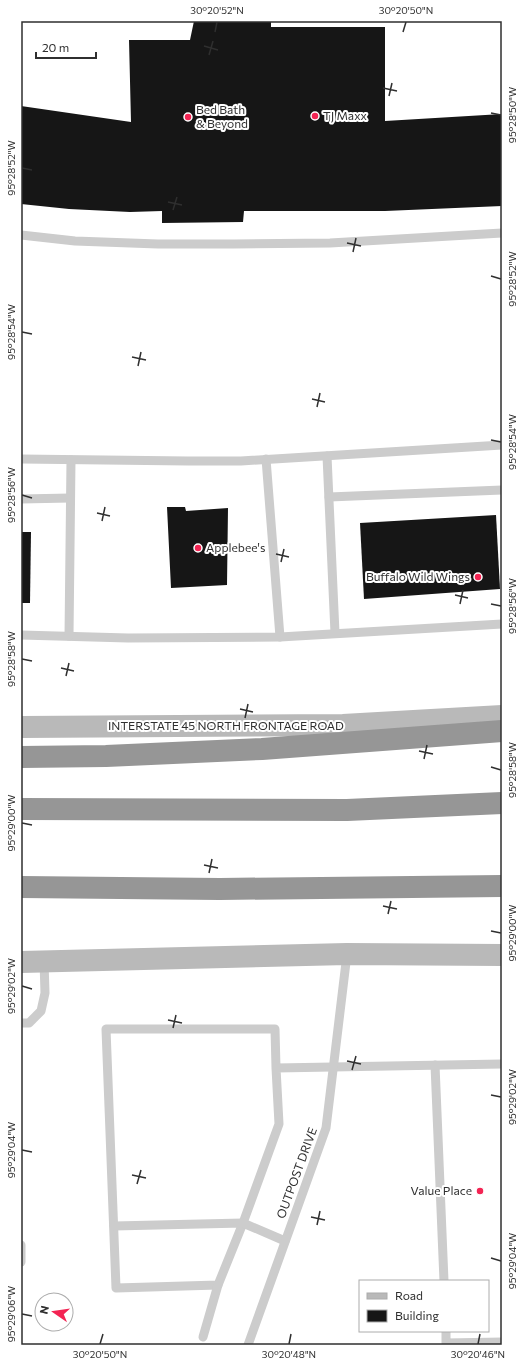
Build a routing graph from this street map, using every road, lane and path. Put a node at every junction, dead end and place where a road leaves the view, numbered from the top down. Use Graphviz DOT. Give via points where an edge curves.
graph roads {
  1 [pos="502,233"];
  2 [pos="21,235"];
  3 [pos="502,445"];
  4 [pos="327,456"];
  5 [pos="21,459"];
  6 [pos="266,459"];
  7 [pos="71,460"];
  8 [pos="502,490"];
  9 [pos="329,497"];
  10 [pos="70,498"];
  11 [pos="21,499"];
  12 [pos="502,624"];
  13 [pos="335,633"];
  14 [pos="21,635"];
  15 [pos="69,636"];
  16 [pos="280,636"];
  17 [pos="502,716"];
  18 [pos="21,727"];
  19 [pos="502,731"];
  20 [pos="21,757"];
  21 [pos="502,803"];
  22 [pos="21,809"];
  23 [pos="502,886"];
  24 [pos="21,887"];
  25 [pos="347,954"];
  26 [pos="502,954"];
  27 [pos="44,961"];
  28 [pos="21,962"];
  29 [pos="21,1023"];
  30 [pos="502,1064"];
  31 [pos="435,1065"];
  32 [pos="334,1067"];
  33 [pos="276,1068"];
  34 [pos="243,1223"];
  35 [pos="114,1226"];
  36 [pos="285,1242"];
  37 [pos="21,1245"];
  38 [pos="21,1262"];
  39 [pos="444,1280"];
  40 [pos="218,1285"];
  41 [pos="446,1332"];
  42 [pos="203,1336"];
  43 [pos="502,1342"];
  44 [pos="248,1345"];
  1 -- 2 [label="lane" via="330,243 234,244 75,241"];
  3 -- 4 [label="lane"];
  4 -- 6 [label="lane"];
  4 -- 9 [label="lane"];
  5 -- 7 [label="lane"];
  6 -- 7 [label="lane"];
  6 -- 16 [label="lane"];
  7 -- 10 [label="lane"];
  8 -- 9 [label="lane"];
  9 -- 13 [label="lane"];
  10 -- 11 [label="lane"];
  10 -- 15 [label="lane"];
  12 -- 13 [label="lane"];
  13 -- 16 [label="lane"];
  14 -- 15 [label="lane"];
  15 -- 16 [label="lane"];
  17 -- 18 [label="main road, INTERSTATE 45 NORTH FRONTAGE ROAD" via="343,725"];
  19 -- 20 [label="highway" via="262,749"];
  21 -- 22 [label="highway" via="347,810"];
  23 -- 24 [label="highway" via="228,889"];
  25 -- 26 [label="main road"];
  25 -- 27 [label="main road"];
  25 -- 32 [label="lane, OUTPOST DRIVE"];
  27 -- 28 [label="main road"];
  27 -- 29 [label="lane" via="45,993 41,1011 29,1023"];
  30 -- 31 [label="lane"];
  31 -- 32 [label="lane"];
  31 -- 39 [label="lane"];
  32 -- 33 [label="lane"];
  32 -- 36 [label="lane, OUTPOST DRIVE" via="326,1128"];
  33 -- 34 [label="lane" via="279,1124"];
  33 -- 35 [label="lane" via="275,1029 106,1029"];
  34 -- 35 [label="lane"];
  34 -- 36 [label="lane"];
  34 -- 40 [label="lane"];
  35 -- 40 [label="lane" via="116,1288"];
  36 -- 44 [label="lane, OUTPOST DRIVE"];
  37 -- 38 [label="lane"];
  40 -- 42 [label="lane"];
  41 -- 43 [label="lane" via="446,1344"];
}
